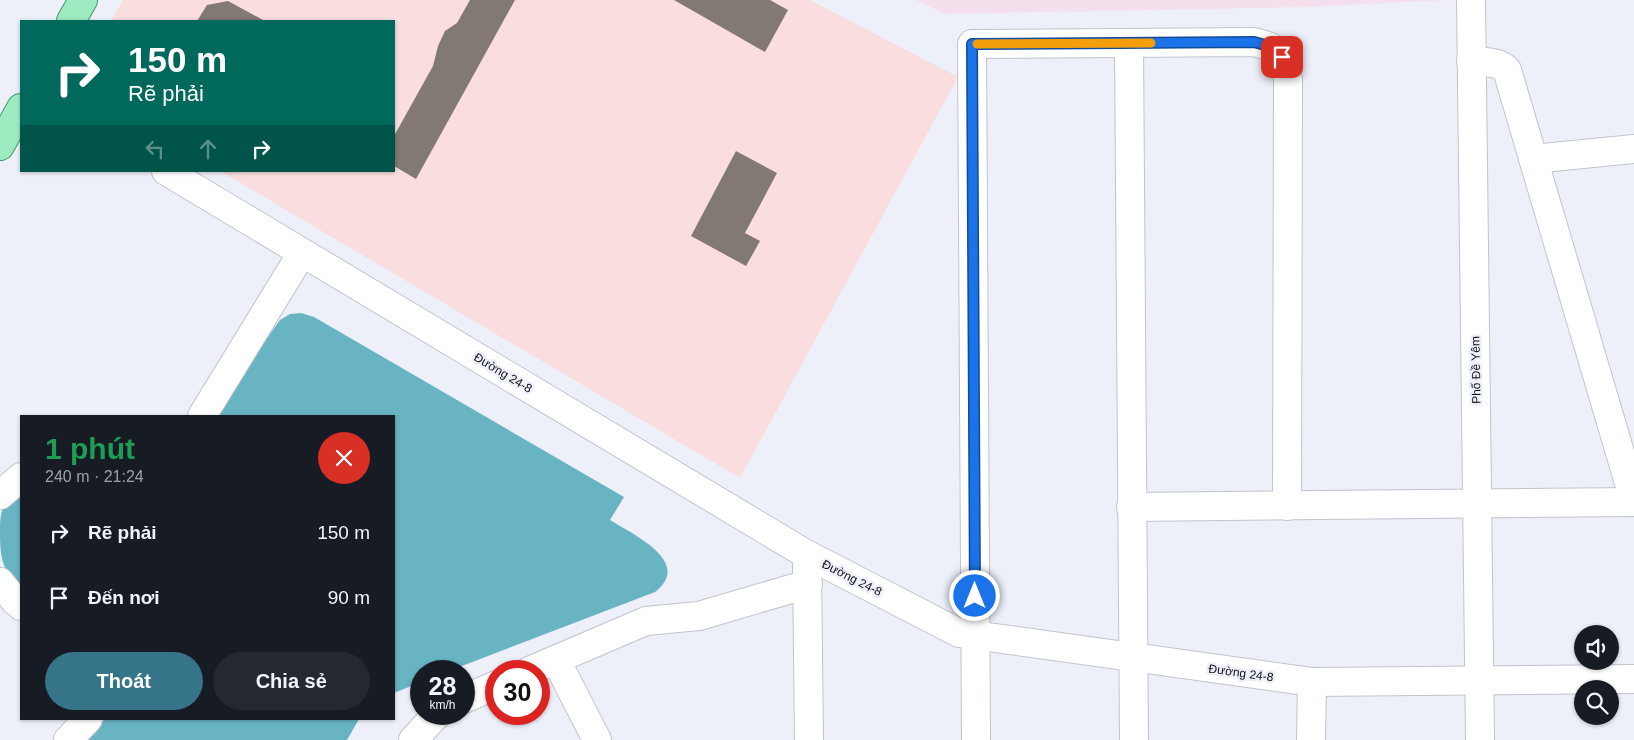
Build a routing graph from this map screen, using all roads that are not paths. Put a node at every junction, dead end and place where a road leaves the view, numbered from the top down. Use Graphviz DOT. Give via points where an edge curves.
graph roads {
  1 [pos="83,0"];
  2 [pos="1471,0"];
  3 [pos="72,20"];
  4 [pos="1129,43"];
  5 [pos="1472,61"];
  6 [pos="20,110"];
  7 [pos="0,146"];
  8 [pos="1634,149"];
  9 [pos="1534,159"];
  10 [pos="168,172"];
  11 [pos="302,253"];
  12 [pos="203,415"];
  13 [pos="20,478"];
  14 [pos="0,495"];
  15 [pos="1634,501"];
  16 [pos="1478,505"];
  17 [pos="1287,506"];
  18 [pos="1131,507"];
  19 [pos="806,554"];
  20 [pos="0,582"];
  21 [pos="808,584"];
  22 [pos="20,605"];
  23 [pos="975,635"];
  24 [pos="1133,658"];
  25 [pos="556,660"];
  26 [pos="550,662"];
  27 [pos="1634,679"];
  28 [pos="1312,682"];
  29 [pos="1480,682"];
  30 [pos="87,720"];
  31 [pos="426,725"];
  32 [pos="68,740"];
  33 [pos="412,740"];
  34 [pos="597,740"];
  35 [pos="809,740"];
  36 [pos="976,740"];
  37 [pos="1134,740"];
  38 [pos="1311,740"];
  39 [pos="1480,740"];
  1 -- 3 [label="main road"];
  2 -- 5 [label="street, Phố Đề Yêm"];
  4 -- 17 [label="street" via="1254,42 1272,47 1282,57 1288,80"];
  4 -- 18 [label="street"];
  4 -- 23 [label="street" via="972,44"];
  5 -- 9 [label="street" via="1503,66 1507,70"];
  5 -- 16 [label="street, Phố Đề Yêm"];
  6 -- 7 [label="main road"];
  8 -- 9 [label="street"];
  9 -- 15 [label="street"];
  10 -- 11 [label="street, Đường 24-8"];
  11 -- 12 [label="street"];
  11 -- 19 [label="street, Đường 24-8"];
  13 -- 14 [label="street"];
  15 -- 16 [label="street"];
  16 -- 17 [label="street"];
  16 -- 29 [label="street, Phố Đề Yêm"];
  17 -- 18 [label="street"];
  18 -- 24 [label="street"];
  19 -- 21 [label="street"];
  19 -- 23 [label="street, Đường 24-8" via="959,633"];
  20 -- 22 [label="street"];
  21 -- 25 [label="street" via="699,616 646,621"];
  21 -- 35 [label="street"];
  23 -- 24 [label="street, Đường 24-8"];
  23 -- 36 [label="street"];
  24 -- 28 [label="street, Đường 24-8"];
  24 -- 37 [label="street"];
  25 -- 26 [label="street"];
  25 -- 34 [label="street"];
  27 -- 29 [label="street, Đường 24-8"];
  28 -- 29 [label="street, Đường 24-8"];
  28 -- 38 [label="street"];
  29 -- 39 [label="street, Phố Đề Yêm"];
  30 -- 32 [label="street"];
  31 -- 33 [label="street"];
}
